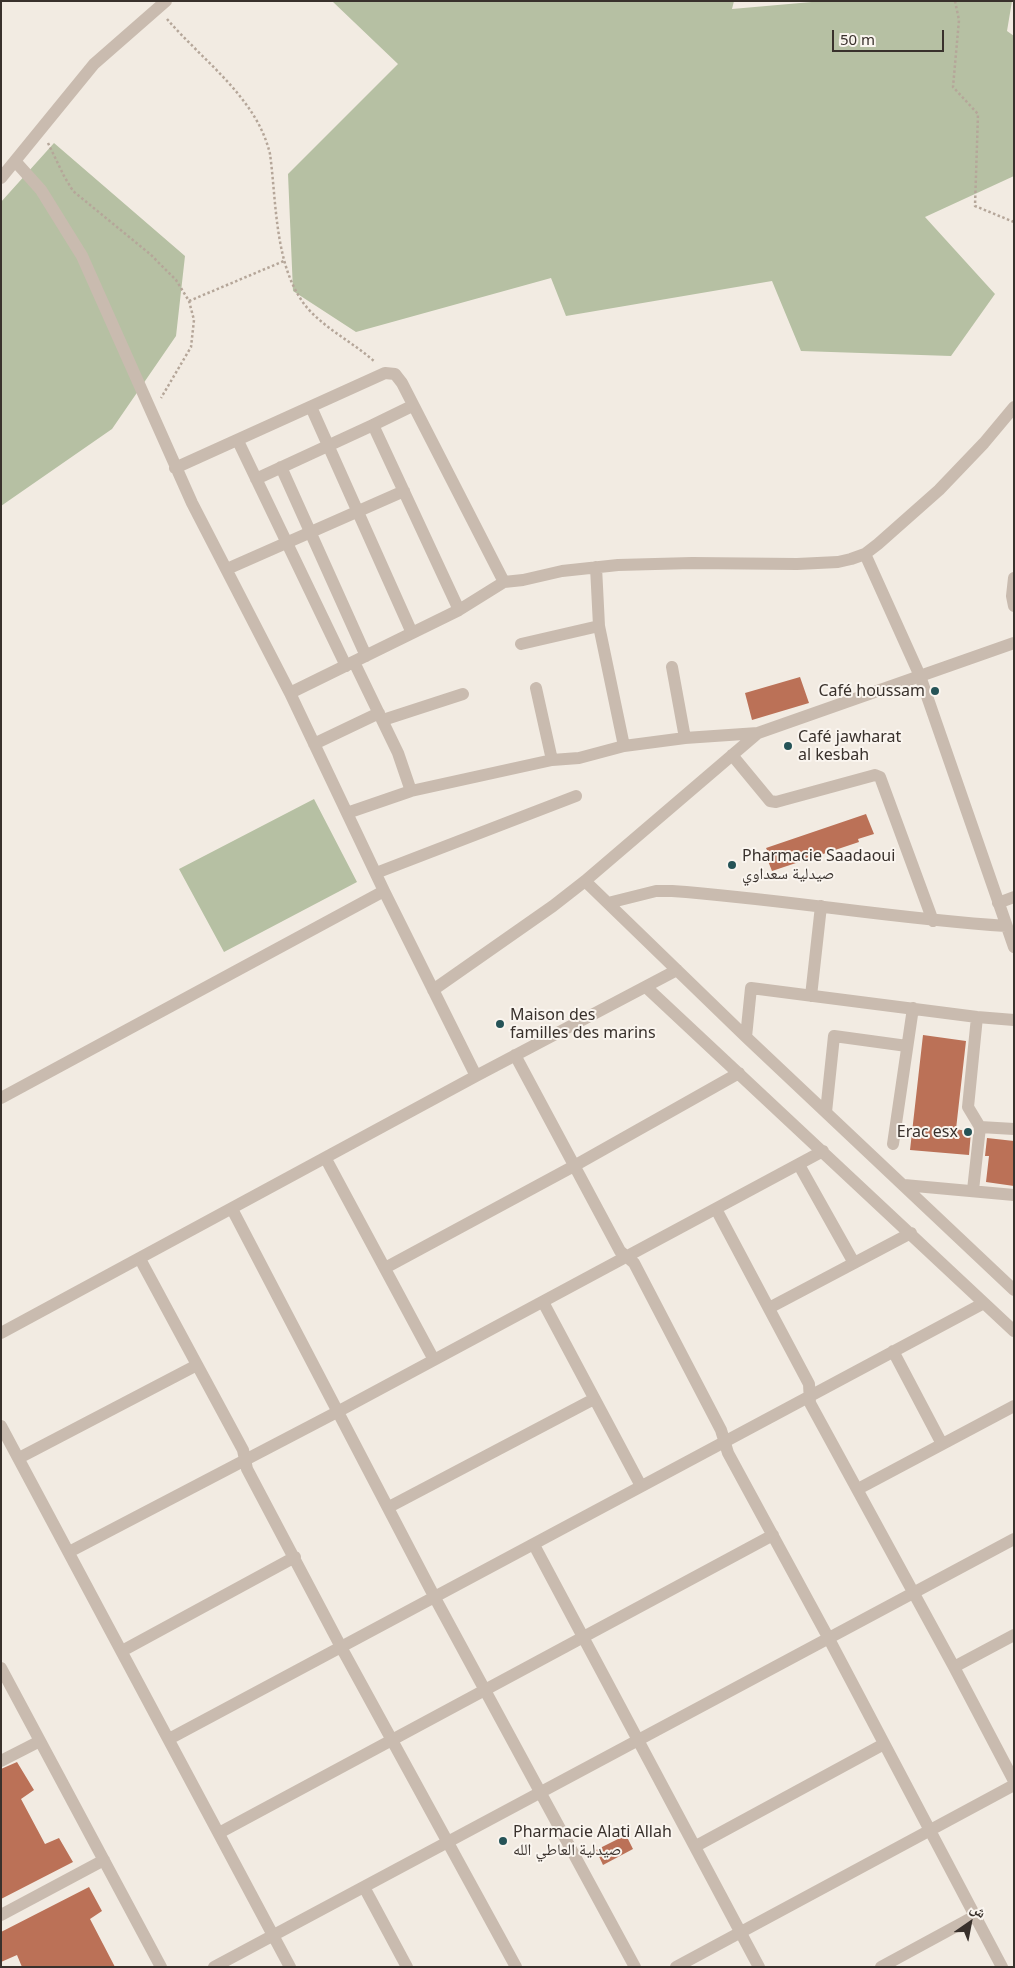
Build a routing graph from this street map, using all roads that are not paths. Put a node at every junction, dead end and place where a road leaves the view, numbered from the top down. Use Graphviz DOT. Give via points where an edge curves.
graph roads {
  1 [pos="162,5"];
  2 [pos="15,161"];
  3 [pos="1,178"];
  4 [pos="412,406"];
  5 [pos="311,407"];
  6 [pos="1014,407"];
  7 [pos="373,425"];
  8 [pos="238,441"];
  9 [pos="328,446"];
  10 [pos="281,467"];
  11 [pos="175,468"];
  12 [pos="256,479"];
  13 [pos="404,491"];
  14 [pos="356,512"];
  15 [pos="310,533"];
  16 [pos="287,543"];
  17 [pos="864,554"];
  18 [pos="596,566"];
  19 [pos="227,569"];
  20 [pos="1014,578"];
  21 [pos="504,582"];
  22 [pos="1014,606"];
  23 [pos="459,610"];
  24 [pos="598,626"];
  25 [pos="412,633"];
  26 [pos="1014,643"];
  27 [pos="521,644"];
  28 [pos="355,661"];
  29 [pos="672,667"];
  30 [pos="920,676"];
  31 [pos="536,688"];
  32 [pos="290,693"];
  33 [pos="463,694"];
  34 [pos="381,717"];
  35 [pos="758,733"];
  36 [pos="685,738"];
  37 [pos="314,744"];
  38 [pos="624,746"];
  39 [pos="732,755"];
  40 [pos="552,760"];
  41 [pos="411,791"];
  42 [pos="576,796"];
  43 [pos="347,814"];
  44 [pos="376,874"];
  45 [pos="585,881"];
  46 [pos="384,891"];
  47 [pos="1014,897"];
  48 [pos="608,903"];
  49 [pos="998,903"];
  50 [pos="821,906"];
  51 [pos="933,921"];
  52 [pos="1006,926"];
  53 [pos="1014,947"];
  54 [pos="677,970"];
  55 [pos="646,987"];
  56 [pos="434,990"];
  57 [pos="811,996"];
  58 [pos="913,1008"];
  59 [pos="977,1017"];
  60 [pos="1014,1020"];
  61 [pos="746,1036"];
  62 [pos="907,1046"];
  63 [pos="515,1055"];
  64 [pos="739,1073"];
  65 [pos="476,1076"];
  66 [pos="1,1098"];
  67 [pos="826,1112"];
  68 [pos="980,1127"];
  69 [pos="1014,1129"];
  70 [pos="893,1144"];
  71 [pos="823,1151"];
  72 [pos="326,1159"];
  73 [pos="799,1165"];
  74 [pos="574,1166"];
  75 [pos="904,1185"];
  76 [pos="973,1190"];
  77 [pos="1014,1195"];
  78 [pos="716,1209"];
  79 [pos="232,1210"];
  80 [pos="911,1233"];
  81 [pos="627,1257"];
  82 [pos="140,1259"];
  83 [pos="854,1263"];
  84 [pos="384,1268"];
  85 [pos="1014,1290"];
  86 [pos="543,1302"];
  87 [pos="984,1303"];
  88 [pos="769,1308"];
  89 [pos="1014,1331"];
  90 [pos="1,1333"];
  91 [pos="893,1351"];
  92 [pos="434,1360"];
  93 [pos="197,1365"];
  94 [pos="810,1395"];
  95 [pos="594,1399"];
  96 [pos="1014,1406"];
  97 [pos="338,1411"];
  98 [pos="1,1426"];
  99 [pos="724,1442"];
  100 [pos="942,1444"];
  101 [pos="19,1458"];
  102 [pos="245,1459"];
  103 [pos="641,1486"];
  104 [pos="858,1489"];
  105 [pos="388,1507"];
  106 [pos="773,1535"];
  107 [pos="1014,1539"];
  108 [pos="534,1545"];
  109 [pos="70,1552"];
  110 [pos="295,1557"];
  111 [pos="914,1593"];
  112 [pos="435,1598"];
  113 [pos="1014,1635"];
  114 [pos="583,1637"];
  115 [pos="829,1639"];
  116 [pos="342,1647"];
  117 [pos="122,1651"];
  118 [pos="954,1666"];
  119 [pos="1,1668"];
  120 [pos="485,1690"];
  121 [pos="169,1739"];
  122 [pos="393,1739"];
  123 [pos="638,1740"];
  124 [pos="40,1741"];
  125 [pos="884,1744"];
  126 [pos="1,1761"];
  127 [pos="1014,1783"];
  128 [pos="540,1793"];
  129 [pos="930,1830"];
  130 [pos="220,1833"];
  131 [pos="448,1843"];
  132 [pos="696,1846"];
  133 [pos="104,1860"];
  134 [pos="364,1887"];
  135 [pos="1,1915"];
  136 [pos="975,1916"];
  137 [pos="741,1931"];
  138 [pos="273,1935"];
  139 [pos="161,1967"];
  140 [pos="214,1967"];
  141 [pos="290,1967"];
  142 [pos="407,1967"];
  143 [pos="516,1967"];
  144 [pos="635,1967"];
  145 [pos="676,1967"];
  146 [pos="759,1967"];
  147 [pos="881,1967"];
  148 [pos="1002,1967"];
  1 -- 2 [label="street" via="94,64"];
  2 -- 3 [label="street"];
  2 -- 11 [label="street" via="41,190 82,256"];
  4 -- 5 [label="street" via="396,374 385,373"];
  4 -- 7 [label="street"];
  4 -- 21 [label="street"];
  5 -- 8 [label="street"];
  5 -- 9 [label="street"];
  6 -- 17 [label="street" via="964,465 896,529"];
  7 -- 9 [label="street"];
  7 -- 13 [label="street"];
  8 -- 11 [label="street"];
  8 -- 12 [label="street"];
  9 -- 10 [label="street"];
  9 -- 14 [label="street"];
  10 -- 12 [label="street"];
  10 -- 15 [label="street"];
  11 -- 19 [label="street"];
  12 -- 16 [label="street"];
  13 -- 14 [label="street"];
  13 -- 23 [label="street"];
  14 -- 15 [label="street"];
  14 -- 25 [label="street"];
  15 -- 16 [label="street"];
  15 -- 28 [label="street"];
  16 -- 19 [label="street"];
  16 -- 28 [label="street"];
  17 -- 18 [label="street" via="838,562"];
  17 -- 30 [label="street"];
  18 -- 21 [label="street"];
  18 -- 24 [label="street"];
  19 -- 32 [label="street"];
  20 -- 22 [label="street"];
  21 -- 23 [label="street"];
  23 -- 25 [label="street"];
  24 -- 27 [label="street"];
  24 -- 38 [label="street"];
  25 -- 28 [label="street"];
  26 -- 30 [label="street"];
  28 -- 32 [label="street"];
  28 -- 34 [label="street"];
  29 -- 36 [label="street"];
  30 -- 35 [label="street"];
  30 -- 49 [label="street"];
  31 -- 40 [label="street"];
  32 -- 37 [label="street"];
  33 -- 34 [label="street"];
  34 -- 37 [label="street"];
  34 -- 41 [label="street"];
  35 -- 36 [label="street"];
  35 -- 39 [label="street"];
  36 -- 38 [label="street"];
  37 -- 43 [label="street"];
  38 -- 40 [label="street" via="579,758"];
  39 -- 45 [label="street"];
  39 -- 51 [label="street" via="770,801 776,802 875,775 880,777"];
  40 -- 41 [label="street"];
  41 -- 43 [label="street"];
  42 -- 44 [label="street"];
  43 -- 44 [label="street"];
  44 -- 46 [label="street"];
  45 -- 48 [label="street"];
  45 -- 56 [label="street"];
  46 -- 56 [label="street"];
  46 -- 66 [label="street"];
  47 -- 49 [label="street"];
  48 -- 50 [label="street" via="656,891 672,891"];
  48 -- 54 [label="street"];
  49 -- 52 [label="street"];
  50 -- 51 [label="street"];
  50 -- 57 [label="street"];
  51 -- 52 [label="street"];
  52 -- 53 [label="street"];
  54 -- 55 [label="street"];
  54 -- 61 [label="street"];
  55 -- 63 [label="street"];
  55 -- 64 [label="street"];
  56 -- 65 [label="street"];
  57 -- 58 [label="street"];
  57 -- 61 [label="street" via="751,988"];
  58 -- 59 [label="street"];
  58 -- 62 [label="street"];
  59 -- 60 [label="street"];
  59 -- 68 [label="street" via="968,1107"];
  61 -- 67 [label="street"];
  62 -- 67 [label="street" via="834,1036"];
  62 -- 70 [label="street"];
  63 -- 65 [label="street"];
  63 -- 74 [label="street"];
  64 -- 71 [label="street"];
  64 -- 74 [label="street"];
  65 -- 72 [label="street"];
  67 -- 75 [label="street"];
  68 -- 69 [label="street"];
  68 -- 76 [label="street"];
  71 -- 73 [label="street"];
  71 -- 80 [label="street"];
  72 -- 79 [label="street"];
  72 -- 84 [label="street"];
  73 -- 78 [label="street"];
  73 -- 83 [label="street"];
  74 -- 81 [label="street" via="620,1251"];
  74 -- 84 [label="street"];
  75 -- 76 [label="street"];
  75 -- 85 [label="street"];
  76 -- 77 [label="street"];
  78 -- 81 [label="street"];
  78 -- 88 [label="street"];
  79 -- 82 [label="street"];
  79 -- 97 [label="street"];
  80 -- 83 [label="street"];
  80 -- 87 [label="street"];
  81 -- 86 [label="street"];
  81 -- 99 [label="street" via="634,1263 721,1430"];
  82 -- 90 [label="street"];
  82 -- 93 [label="street"];
  83 -- 88 [label="street"];
  84 -- 92 [label="street"];
  86 -- 92 [label="street"];
  86 -- 95 [label="street"];
  87 -- 89 [label="street"];
  87 -- 91 [label="street"];
  88 -- 94 [label="street" via="809,1384"];
  91 -- 94 [label="street"];
  91 -- 100 [label="street"];
  92 -- 97 [label="street"];
  93 -- 101 [label="street"];
  93 -- 102 [label="street"];
  94 -- 99 [label="street"];
  94 -- 104 [label="street" via="810,1403"];
  95 -- 103 [label="street"];
  95 -- 105 [label="street"];
  96 -- 100 [label="street"];
  97 -- 102 [label="street"];
  97 -- 105 [label="street"];
  98 -- 101 [label="street"];
  99 -- 103 [label="street"];
  99 -- 106 [label="street"];
  100 -- 104 [label="street"];
  101 -- 109 [label="street"];
  102 -- 109 [label="street"];
  102 -- 110 [label="street" via="247,1469"];
  103 -- 108 [label="street"];
  104 -- 111 [label="street"];
  105 -- 112 [label="street"];
  106 -- 114 [label="street"];
  106 -- 115 [label="street"];
  107 -- 111 [label="street"];
  108 -- 112 [label="street"];
  108 -- 114 [label="street"];
  109 -- 117 [label="street"];
  110 -- 116 [label="street"];
  110 -- 117 [label="street"];
  111 -- 115 [label="street"];
  111 -- 118 [label="street"];
  112 -- 116 [label="street"];
  112 -- 120 [label="street"];
  113 -- 118 [label="street"];
  114 -- 120 [label="street"];
  114 -- 123 [label="street"];
  115 -- 123 [label="street"];
  115 -- 125 [label="street"];
  116 -- 121 [label="street"];
  116 -- 122 [label="street"];
  117 -- 121 [label="street"];
  118 -- 127 [label="street"];
  119 -- 124 [label="street"];
  120 -- 122 [label="street"];
  120 -- 128 [label="street"];
  121 -- 130 [label="street"];
  122 -- 130 [label="street"];
  122 -- 131 [label="street"];
  123 -- 128 [label="street"];
  123 -- 132 [label="street"];
  124 -- 126 [label="street"];
  124 -- 133 [label="street"];
  125 -- 129 [label="street"];
  125 -- 132 [label="street"];
  127 -- 129 [label="street"];
  128 -- 131 [label="street"];
  128 -- 144 [label="street"];
  129 -- 136 [label="street"];
  129 -- 137 [label="street"];
  130 -- 138 [label="street"];
  131 -- 134 [label="street"];
  131 -- 143 [label="street"];
  132 -- 137 [label="street"];
  133 -- 135 [label="street"];
  133 -- 139 [label="street"];
  134 -- 138 [label="street"];
  134 -- 142 [label="street"];
  136 -- 147 [label="street"];
  136 -- 148 [label="street"];
  137 -- 145 [label="street"];
  137 -- 146 [label="street"];
  138 -- 140 [label="street"];
  138 -- 141 [label="street"];
}
